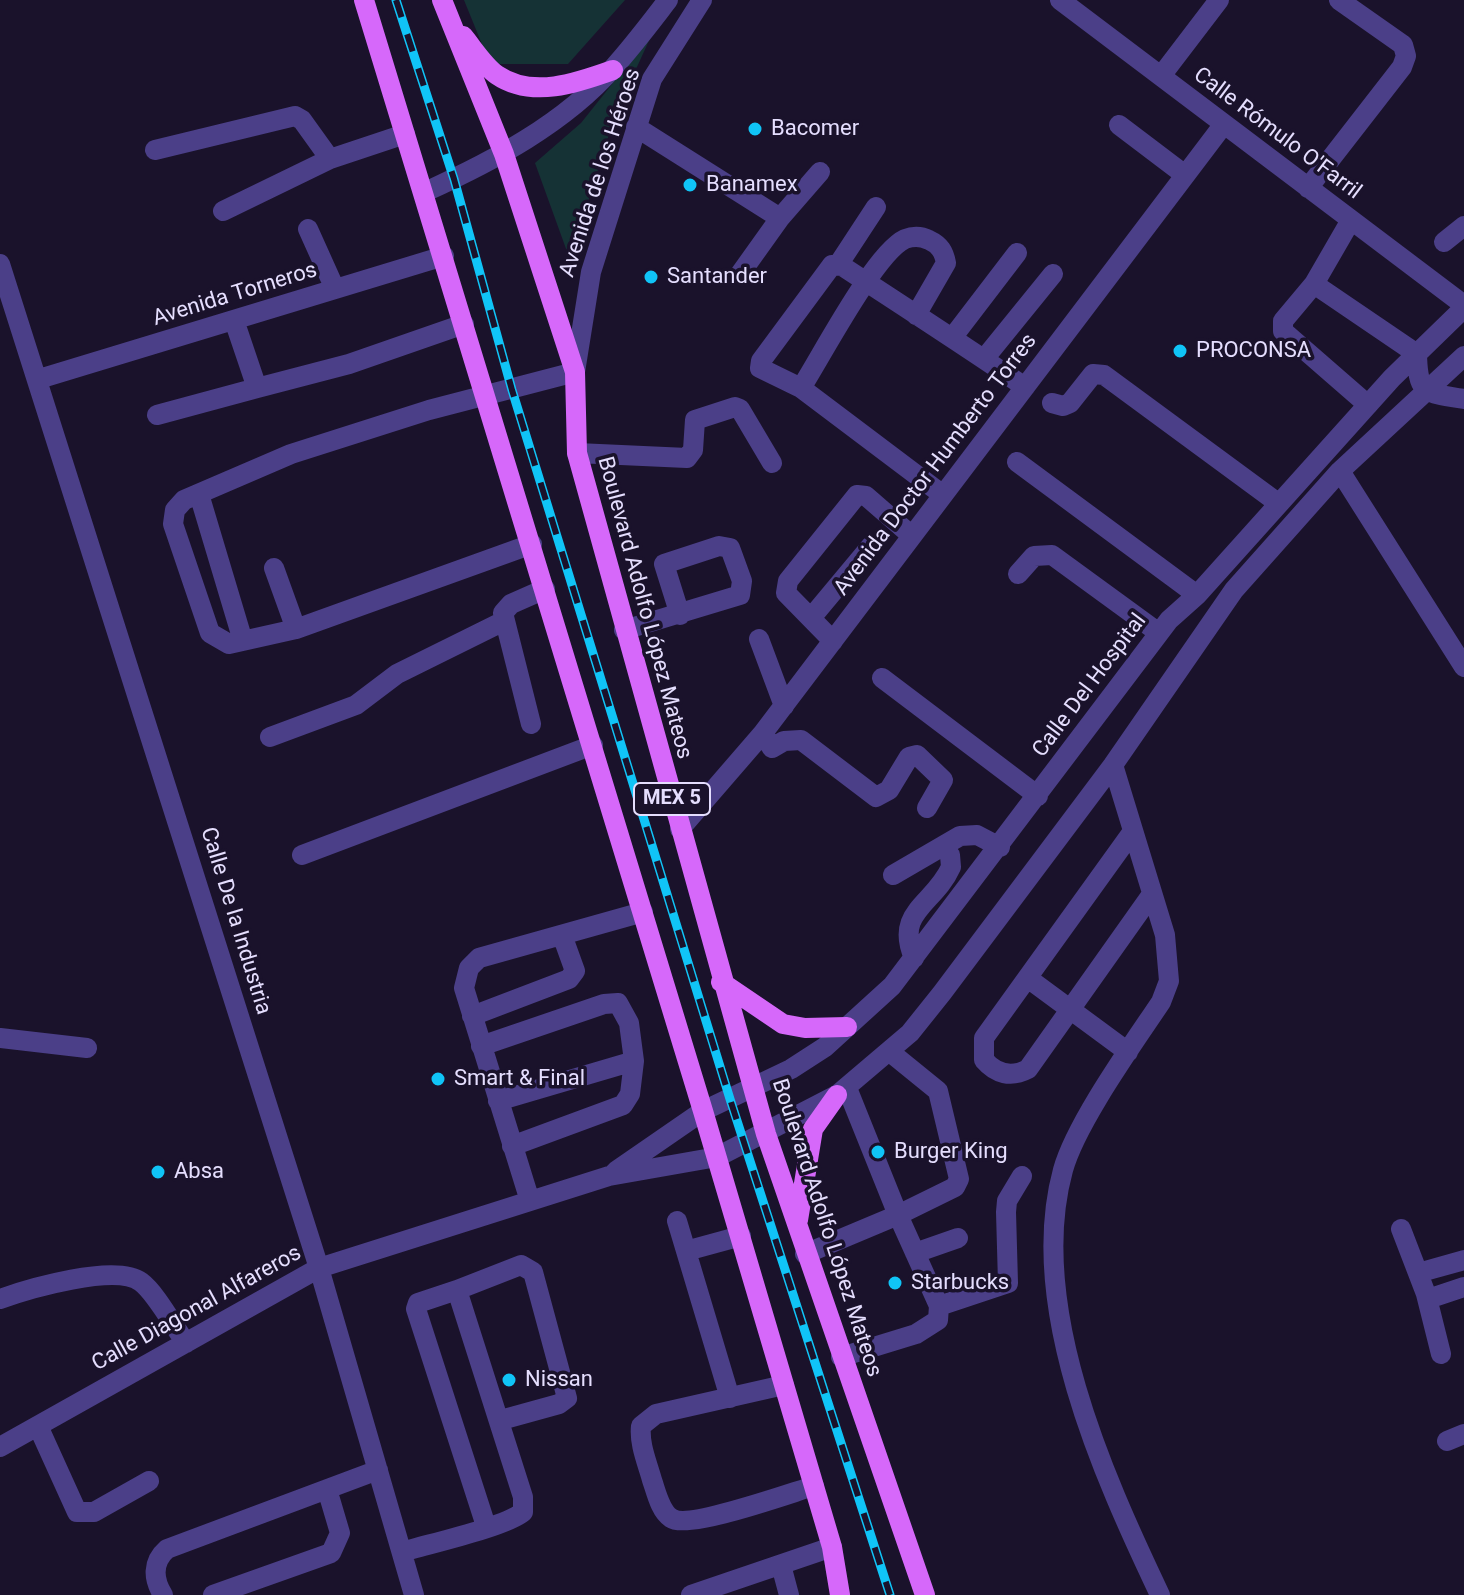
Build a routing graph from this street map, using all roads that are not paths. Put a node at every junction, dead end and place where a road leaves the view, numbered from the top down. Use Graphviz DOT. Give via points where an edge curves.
graph roads {
  1 [pos="364,0"];
  2 [pos="442,0"];
  3 [pos="668,0"];
  4 [pos="702,0"];
  5 [pos="1060,0"];
  6 [pos="1219,0"];
  7 [pos="1339,0"];
  8 [pos="452,22"];
  9 [pos="613,70"];
  10 [pos="1161,76"];
  11 [pos="1224,124"];
  12 [pos="1119,125"];
  13 [pos="636,127"];
  14 [pos="405,134"];
  15 [pos="155,150"];
  16 [pos="504,154"];
  17 [pos="330,159"];
  18 [pos="820,172"];
  19 [pos="1185,175"];
  20 [pos="1308,188"];
  21 [pos="425,192"];
  22 [pos="876,207"];
  23 [pos="223,211"];
  24 [pos="780,218"];
  25 [pos="1351,220"];
  26 [pos="1464,226"];
  27 [pos="308,229"];
  28 [pos="1444,242"];
  29 [pos="1017,253"];
  30 [pos="444,256"];
  31 [pos="0,264"];
  32 [pos="838,265"];
  33 [pos="740,274"];
  34 [pos="1053,274"];
  35 [pos="867,283"];
  36 [pos="1314,284"];
  37 [pos="335,289"];
  38 [pos="1464,306"];
  39 [pos="916,315"];
  40 [pos="234,320"];
  41 [pos="464,324"];
  42 [pos="952,338"];
  43 [pos="1417,354"];
  44 [pos="1464,356"];
  45 [pos="984,359"];
  46 [pos="575,372"];
  47 [pos="39,379"];
  48 [pos="1025,387"];
  49 [pos="257,388"];
  50 [pos="801,388"];
  51 [pos="1426,392"];
  52 [pos="487,397"];
  53 [pos="1464,399"];
  54 [pos="1052,403"];
  55 [pos="1368,405"];
  56 [pos="157,415"];
  57 [pos="577,453"];
  58 [pos="1017,462"];
  59 [pos="772,463"];
  60 [pos="1340,471"];
  61 [pos="199,494"];
  62 [pos="943,495"];
  63 [pos="1278,503"];
  64 [pos="912,536"];
  65 [pos="532,544"];
  66 [pos="871,546"];
  67 [pos="274,568"];
  68 [pos="1018,574"];
  69 [pos="545,589"];
  70 [pos="1197,595"];
  71 [pos="680,615"];
  72 [pos="811,618"];
  73 [pos="504,621"];
  74 [pos="296,629"];
  75 [pos="624,630"];
  76 [pos="1159,633"];
  77 [pos="759,639"];
  78 [pos="243,641"];
  79 [pos="833,641"];
  80 [pos="1464,667"];
  81 [pos="882,678"];
  82 [pos="784,706"];
  83 [pos="531,724"];
  84 [pos="763,733"];
  85 [pos="270,737"];
  86 [pos="593,745"];
  87 [pos="1113,765"];
  88 [pos="1038,796"];
  89 [pos="927,808"];
  90 [pos="680,829"];
  91 [pos="1133,831"];
  92 [pos="942,847"];
  93 [pos="1000,847"];
  94 [pos="302,855"];
  95 [pos="893,875"];
  96 [pos="1152,894"];
  97 [pos="643,912"];
  98 [pos="562,935"];
  99 [pos="914,958"];
  100 [pos="1029,979"];
  101 [pos="721,982"];
  102 [pos="1070,1009"];
  103 [pos="472,1016"];
  104 [pos="847,1027"];
  105 [pos="0,1038"];
  106 [pos="481,1046"];
  107 [pos="87,1048"];
  108 [pos="890,1052"];
  109 [pos="1128,1052"];
  110 [pos="634,1061"];
  111 [pos="754,1085"];
  112 [pos="842,1092"];
  113 [pos="498,1101"];
  114 [pos="703,1111"];
  115 [pos="766,1134"];
  116 [pos="512,1146"];
  117 [pos="717,1157"];
  118 [pos="609,1176"];
  119 [pos="1022,1176"];
  120 [pos="530,1201"];
  121 [pos="898,1215"];
  122 [pos="677,1221"];
  123 [pos="797,1228"];
  124 [pos="1401,1229"];
  125 [pos="741,1236"];
  126 [pos="958,1238"];
  127 [pos="686,1251"];
  128 [pos="915,1253"];
  129 [pos="805,1254"];
  130 [pos="1464,1260"];
  131 [pos="319,1268"];
  132 [pos="1423,1286"];
  133 [pos="1464,1287"];
  134 [pos="457,1290"];
  135 [pos="0,1299"];
  136 [pos="939,1306"];
  137 [pos="186,1343"];
  138 [pos="1441,1354"];
  139 [pos="841,1357"];
  140 [pos="784,1385"];
  141 [pos="730,1398"];
  142 [pos="501,1420"];
  143 [pos="38,1426"];
  144 [pos="0,1447"];
  145 [pos="378,1470"];
  146 [pos="149,1481"];
  147 [pos="814,1486"];
  148 [pos="327,1489"];
  149 [pos="486,1526"];
  150 [pos="832,1547"];
  151 [pos="402,1552"];
  152 [pos="781,1565"];
  153 [pos="702,1593"];
  154 [pos="163,1595"];
  155 [pos="213,1595"];
  156 [pos="414,1595"];
  157 [pos="789,1595"];
  158 [pos="840,1595"];
  159 [pos="925,1595"];
  160 [pos="1160,1595"];
  1 -- 14 [label="main road, MEX 5"];
  2 -- 8 [label="main road, Boulevard Adolfo López Mateos / MEX 5"];
  3 -- 9 [label="street, Avenida de los Héroes"];
  4 -- 13 [label="street, Avenida de los Héroes" via="652,79"];
  5 -- 10 [label="street, Calle Rómulo O'Farril"];
  6 -- 10 [label="street"];
  7 -- 20 [label="street" via="1403,45 1406,56"];
  8 -- 9 [label="main road" via="494,74 511,82 551,87"];
  8 -- 16 [label="main road, Boulevard Adolfo López Mateos / MEX 5"];
  9 -- 16 [label="street, Avenida de los Héroes"];
  10 -- 11 [label="street, Calle Rómulo O'Farril"];
  11 -- 19 [label="street, Avenida Doctor Humberto Torres"];
  11 -- 20 [label="street, Calle Rómulo O'Farril"];
  12 -- 19 [label="street"];
  13 -- 24 [label="street"];
  13 -- 46 [label="street, Avenida de los Héroes" via="591,272"];
  14 -- 17 [label="street"];
  14 -- 21 [label="main road, MEX 5"];
  15 -- 17 [label="street" via="295,116"];
  16 -- 21 [label="street, Avenida de los Héroes"];
  16 -- 46 [label="main road, Boulevard Adolfo López Mateos / MEX 5"];
  17 -- 23 [label="street"];
  18 -- 24 [label="street"];
  19 -- 48 [label="street, Avenida Doctor Humberto Torres"];
  20 -- 25 [label="street, Calle Rómulo O'Farril"];
  21 -- 30 [label="main road, MEX 5"];
  22 -- 32 [label="street"];
  24 -- 33 [label="street"];
  25 -- 36 [label="street"];
  25 -- 38 [label="street, Calle Rómulo O'Farril"];
  26 -- 28 [label="street"];
  27 -- 37 [label="street"];
  29 -- 42 [label="street"];
  30 -- 37 [label="street, Avenida Torneros"];
  30 -- 41 [label="main road, MEX 5"];
  31 -- 47 [label="street, Calle De la Industria"];
  32 -- 35 [label="street"];
  32 -- 50 [label="street" via="832,265 760,365"];
  34 -- 45 [label="street"];
  35 -- 39 [label="street"];
  35 -- 39 [label="street" via="903,240 925,237 936,244 946,263"];
  35 -- 50 [label="street"];
  36 -- 43 [label="street"];
  36 -- 55 [label="street" via="1283,321 1283,331"];
  37 -- 40 [label="street, Avenida Torneros"];
  38 -- 43 [label="street, Calle Del Hospital"];
  39 -- 42 [label="street"];
  40 -- 47 [label="street, Avenida Torneros"];
  40 -- 49 [label="street"];
  41 -- 49 [label="street" via="349,364"];
  41 -- 52 [label="main road, MEX 5"];
  42 -- 45 [label="street"];
  43 -- 51 [label="street" via="1420,385"];
  43 -- 55 [label="street, Calle Del Hospital"];
  44 -- 51 [label="street"];
  45 -- 48 [label="street"];
  46 -- 52 [label="street"];
  46 -- 57 [label="main road, Boulevard Adolfo López Mateos / MEX 5"];
  47 -- 131 [label="street, Calle De la Industria"];
  48 -- 62 [label="street, Avenida Doctor Humberto Torres"];
  49 -- 56 [label="street"];
  50 -- 62 [label="street"];
  51 -- 53 [label="street"];
  51 -- 60 [label="street"];
  52 -- 61 [label="street" via="291,454"];
  52 -- 65 [label="main road, MEX 5"];
  54 -- 63 [label="street" via="1070,403 1093,374 1104,375"];
  55 -- 63 [label="street, Calle Del Hospital"];
  57 -- 59 [label="street" via="687,458 695,420 735,407"];
  57 -- 75 [label="main road, Boulevard Adolfo López Mateos / MEX 5"];
  58 -- 70 [label="street"];
  60 -- 80 [label="street"];
  60 -- 87 [label="street" via="1234,590"];
  61 -- 78 [label="street"];
  61 -- 78 [label="street" via="175,510 176,538 210,633 221,642"];
  62 -- 64 [label="street, Avenida Doctor Humberto Torres"];
  63 -- 70 [label="street, Calle Del Hospital"];
  64 -- 72 [label="street" via="866,496 857,495 788,581 786,593"];
  64 -- 79 [label="street, Avenida Doctor Humberto Torres"];
  65 -- 69 [label="main road, MEX 5"];
  65 -- 74 [label="street"];
  66 -- 72 [label="street"];
  67 -- 74 [label="street"];
  68 -- 76 [label="street" via="1034,556 1052,555"];
  69 -- 73 [label="street" via="506,607"];
  69 -- 86 [label="main road, MEX 5"];
  70 -- 76 [label="street, Calle Del Hospital"];
  71 -- 75 [label="street"];
  72 -- 79 [label="street"];
  73 -- 83 [label="street"];
  73 -- 85 [label="street" via="397,674 356,705"];
  74 -- 78 [label="street"];
  75 -- 90 [label="main road, Boulevard Adolfo López Mateos / MEX 5"];
  76 -- 88 [label="street, Calle Del Hospital"];
  77 -- 82 [label="street"];
  79 -- 82 [label="street, Avenida Doctor Humberto Torres"];
  81 -- 88 [label="street"];
  82 -- 84 [label="street, Avenida Doctor Humberto Torres"];
  84 -- 89 [label="street" via="772,748 801,740 876,797 889,790 909,757 917,755 943,780"];
  84 -- 90 [label="street, Avenida Doctor Humberto Torres"];
  86 -- 94 [label="street"];
  86 -- 97 [label="main road, MEX 5"];
  87 -- 91 [label="street"];
  87 -- 108 [label="street" via="942,993"];
  88 -- 93 [label="street, Calle Del Hospital"];
  90 -- 101 [label="main road, Boulevard Adolfo López Mateos / MEX 5"];
  91 -- 96 [label="street"];
  91 -- 100 [label="street"];
  92 -- 93 [label="street" via="969,834"];
  92 -- 95 [label="street"];
  92 -- 99 [label="street" via="950,855 951,867 907,926"];
  93 -- 99 [label="street, Calle Del Hospital"];
  96 -- 102 [label="street"];
  96 -- 109 [label="street" via="1165,935 1169,981"];
  97 -- 98 [label="street"];
  97 -- 114 [label="main road, MEX 5"];
  98 -- 103 [label="street" via="479,958 469,968 464,988"];
  98 -- 103 [label="street" via="574,962 569,979"];
  99 -- 104 [label="street, Calle Del Hospital"];
  100 -- 102 [label="street"];
  100 -- 102 [label="street" via="984,1038 984,1060 990,1068 1004,1074 1028,1069"];
  101 -- 104 [label="main road" via="783,1024"];
  101 -- 111 [label="main road, Boulevard Adolfo López Mateos / MEX 5"];
  102 -- 109 [label="street"];
  103 -- 106 [label="street"];
  104 -- 111 [label="street, Calle Del Hospital" via="791,1069"];
  105 -- 107 [label="street"];
  106 -- 110 [label="street" via="618,1003 629,1023"];
  106 -- 113 [label="street"];
  108 -- 112 [label="street"];
  108 -- 121 [label="street" via="938,1091 959,1179 955,1187"];
  109 -- 160 [label="street" via="1063,1169 1052,1268 1089,1435"];
  110 -- 113 [label="street"];
  110 -- 116 [label="street" via="630,1094 623,1105"];
  111 -- 114 [label="street, Calle Del Hospital"];
  111 -- 115 [label="main road, Boulevard Adolfo López Mateos / MEX 5"];
  112 -- 115 [label="street"];
  112 -- 121 [label="street"];
  112 -- 123 [label="main road" via="813,1129"];
  113 -- 116 [label="street"];
  114 -- 117 [label="main road, MEX 5"];
  114 -- 118 [label="street, Calle Diagonal Alfareros"];
  115 -- 117 [label="street, Calle Diagonal Alfareros"];
  115 -- 123 [label="main road, Boulevard Adolfo López Mateos / MEX 5"];
  116 -- 120 [label="street"];
  117 -- 118 [label="street, Calle Diagonal Alfareros"];
  117 -- 125 [label="main road, MEX 5"];
  118 -- 120 [label="street, Calle Diagonal Alfareros"];
  119 -- 136 [label="street" via="1007,1201 1008,1283"];
  120 -- 131 [label="street, Calle Diagonal Alfareros"];
  121 -- 128 [label="street"];
  121 -- 129 [label="street"];
  122 -- 127 [label="street"];
  123 -- 129 [label="main road, Boulevard Adolfo López Mateos / MEX 5"];
  124 -- 132 [label="street"];
  125 -- 127 [label="street"];
  125 -- 140 [label="main road, MEX 5"];
  126 -- 128 [label="street"];
  127 -- 141 [label="street"];
  128 -- 136 [label="street"];
  129 -- 139 [label="main road, Boulevard Adolfo López Mateos / MEX 5"];
  130 -- 132 [label="street" via="1431,1269"];
  131 -- 137 [label="street, Calle Diagonal Alfareros"];
  131 -- 145 [label="street, Calle De la Industria"];
  132 -- 133 [label="street" via="1434,1297"];
  132 -- 138 [label="street"];
  134 -- 142 [label="street"];
  134 -- 142 [label="street" via="521,1265 533,1272 567,1398"];
  134 -- 149 [label="street" via="418,1303 416,1309"];
  135 -- 137 [label="street" via="99,1275 124,1276 141,1281"];
  136 -- 139 [label="street" via="938,1320 916,1334"];
  137 -- 143 [label="street, Calle Diagonal Alfareros"];
  139 -- 159 [label="main road, Boulevard Adolfo López Mateos / MEX 5"];
  140 -- 141 [label="street"];
  140 -- 147 [label="main road, MEX 5"];
  141 -- 147 [label="street" via="656,1414 641,1426 656,1493 669,1517 686,1521"];
  142 -- 149 [label="street" via="524,1505 518,1516"];
  143 -- 144 [label="street, Calle Diagonal Alfareros"];
  143 -- 146 [label="street" via="77,1512 94,1512"];
  145 -- 148 [label="street"];
  145 -- 151 [label="street, Calle De la Industria"];
  147 -- 150 [label="main road, MEX 5"];
  148 -- 154 [label="street" via="167,1549 157,1557 155,1568"];
  148 -- 155 [label="street" via="340,1533 331,1553"];
  149 -- 151 [label="street"];
  150 -- 152 [label="street"];
  150 -- 158 [label="main road, MEX 5"];
  151 -- 156 [label="street, Calle De la Industria"];
  152 -- 153 [label="street"];
  152 -- 157 [label="street"];
}
